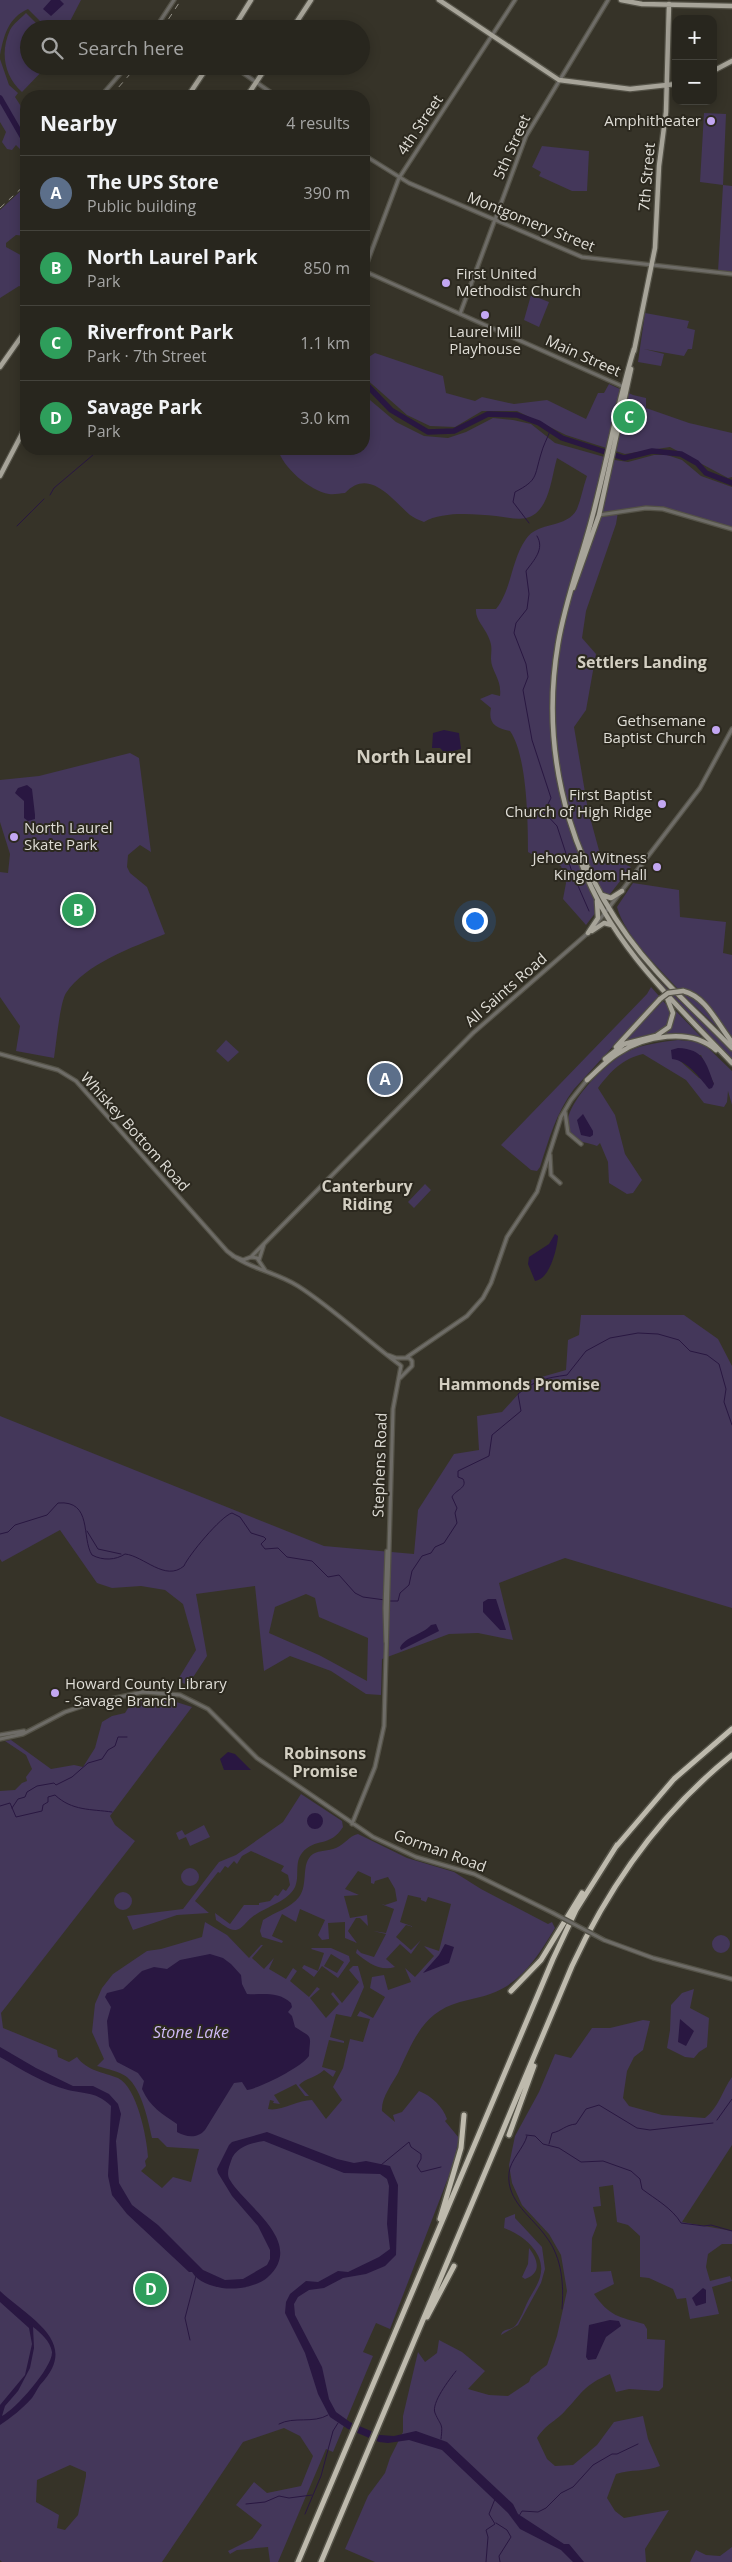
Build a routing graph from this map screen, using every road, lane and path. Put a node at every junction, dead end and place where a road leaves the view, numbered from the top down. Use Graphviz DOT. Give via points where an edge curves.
graph roads {
  1 [pos="174,0"];
  2 [pos="251,0"];
  3 [pos="311,0"];
  4 [pos="439,0"];
  5 [pos="515,0"];
  6 [pos="608,0"];
  7 [pos="621,0"];
  8 [pos="669,4"];
  9 [pos="732,6"];
  10 [pos="161,20"];
  11 [pos="239,20"];
  12 [pos="298,20"];
  13 [pos="492,35"];
  14 [pos="732,61"];
  15 [pos="717,69"];
  16 [pos="120,75"];
  17 [pos="202,75"];
  18 [pos="245,75"];
  19 [pos="261,75"];
  20 [pos="559,80"];
  21 [pos="256,83"];
  22 [pos="672,85"];
  23 [pos="666,86"];
  24 [pos="107,90"];
  25 [pos="192,90"];
  26 [pos="251,90"];
  27 [pos="267,90"];
  28 [pos="370,159"];
  29 [pos="399,178"];
  30 [pos="495,220"];
  31 [pos="370,255"];
  32 [pos="653,265"];
  33 [pos="370,274"];
  34 [pos="732,274"];
  35 [pos="460,314"];
  36 [pos="20,339"];
  37 [pos="0,367"];
  38 [pos="626,388"];
  39 [pos="20,438"];
  40 [pos="0,476"];
  41 [pos="599,515"];
  42 [pos="732,528"];
  43 [pos="568,601"];
  44 [pos="732,729"];
  45 [pos="578,849"];
  46 [pos="589,881"];
  47 [pos="622,891"];
  48 [pos="600,894"];
  49 [pos="608,912"];
  50 [pos="613,926"];
  51 [pos="588,933"];
  52 [pos="662,991"];
  53 [pos="732,1042"];
  54 [pos="732,1048"];
  55 [pos="0,1054"];
  56 [pos="605,1059"];
  57 [pos="732,1064"];
  58 [pos="587,1080"];
  59 [pos="565,1109"];
  60 [pos="581,1144"];
  61 [pos="550,1152"];
  62 [pos="560,1183"];
  63 [pos="264,1244"];
  64 [pos="233,1256"];
  65 [pos="251,1258"];
  66 [pos="259,1261"];
  67 [pos="249,1266"];
  68 [pos="254,1268"];
  69 [pos="267,1272"];
  70 [pos="418,1350"];
  71 [pos="385,1353"];
  72 [pos="405,1358"];
  73 [pos="412,1361"];
  74 [pos="401,1366"];
  75 [pos="410,1369"];
  76 [pos="398,1380"];
  77 [pos="732,1729"];
  78 [pos="0,1737"];
  79 [pos="732,1755"];
  80 [pos="352,1824"];
  81 [pos="617,1845"];
  82 [pos="732,1979"];
  83 [pos="511,1991"];
  84 [pos="544,2034"];
  85 [pos="464,2115"];
  86 [pos="509,2135"];
  87 [pos="428,2255"];
  88 [pos="454,2266"];
  89 [pos="423,2321"];
  90 [pos="298,2562"];
  91 [pos="321,2562"];
  1 -- 10 [label="street"];
  2 -- 11 [label="main road"];
  3 -- 12 [label="main road"];
  4 -- 13 [label="main road"];
  5 -- 13 [label="street, 4th Street"];
  6 -- 20 [label="street, 5th Street"];
  7 -- 8 [label="main road"];
  8 -- 9 [label="main road"];
  8 -- 23 [label="main road, 7th Street"];
  13 -- 20 [label="main road"];
  13 -- 29 [label="street, 4th Street"];
  14 -- 15 [label="main road"];
  16 -- 24 [label="street"];
  17 -- 25 [label="main road"];
  18 -- 21 [label="street"];
  19 -- 21 [label="main road"];
  20 -- 23 [label="main road" via="622,89"];
  20 -- 30 [label="street, 5th Street" via="526,136"];
  21 -- 26 [label="main road"];
  21 -- 27 [label="street"];
  22 -- 23 [label="main road"];
  23 -- 32 [label="main road, 7th Street"];
  28 -- 29 [label="street, Montgomery Street"];
  29 -- 30 [label="street, Montgomery Street"];
  29 -- 31 [label="street, 4th Street"];
  30 -- 32 [label="street, Montgomery Street" via="582,257"];
  30 -- 35 [label="street, 5th Street"];
  32 -- 34 [label="street, Montgomery Street"];
  32 -- 38 [label="main road, 7th Street"];
  33 -- 35 [label="street, Main Street"];
  35 -- 38 [label="street, Main Street"];
  36 -- 37 [label="main road"];
  38 -- 41 [label="main road, 7th Street"];
  38 -- 43 [label="main road, 7th Street"];
  39 -- 40 [label="main road"];
  41 -- 42 [label="street" via="646,508 664,509"];
  41 -- 43 [label="main road, 7th Street"];
  43 -- 45 [label="main road" via="555,668 554,733 560,784"];
  44 -- 47 [label="street, All Saints Road" via="700,788"];
  45 -- 46 [label="main road"];
  45 -- 48 [label="main road"];
  46 -- 49 [label="main road"];
  46 -- 51 [label="main road" via="599,913"];
  47 -- 48 [label="main road" via="611,898"];
  47 -- 49 [label="street, All Saints Road"];
  48 -- 49 [label="main road"];
  49 -- 50 [label="main road"];
  49 -- 51 [label="street, All Saints Road"];
  49 -- 54 [label="main road" via="656,971"];
  50 -- 51 [label="main road" via="604,923"];
  50 -- 52 [label="main road" via="633,957"];
  51 -- 63 [label="street, All Saints Road" via="472,1033"];
  52 -- 56 [label="main road" via="673,1012 670,1027 656,1036 624,1044"];
  52 -- 57 [label="main road"];
  53 -- 56 [label="main road, bridge" via="695,995 683,991 668,993"];
  55 -- 64 [label="street, Whiskey Bottom Road" via="52,1068 76,1080"];
  56 -- 58 [label="main road"];
  57 -- 58 [label="main road" via="701,1040 687,1035 672,1036 626,1049"];
  58 -- 59 [label="street"];
  59 -- 60 [label="street" via="568,1133"];
  59 -- 61 [label="street"];
  61 -- 62 [label="street" via="551,1175"];
  61 -- 70 [label="street" via="537,1192 507,1237 483,1298 467,1316"];
  63 -- 65 [label="street, All Saints Road"];
  63 -- 66 [label="street, All Saints Road"];
  64 -- 65 [label="street" via="244,1260"];
  64 -- 67 [label="street, Whiskey Bottom Road"];
  65 -- 66 [label="street"];
  65 -- 67 [label="street"];
  66 -- 68 [label="street"];
  66 -- 69 [label="street"];
  67 -- 68 [label="street, Whiskey Bottom Road"];
  68 -- 69 [label="street"];
  69 -- 71 [label="street" via="303,1290"];
  70 -- 72 [label="street"];
  70 -- 73 [label="street"];
  71 -- 72 [label="street"];
  71 -- 74 [label="street"];
  72 -- 73 [label="street"];
  72 -- 74 [label="street, Stephens Road"];
  73 -- 75 [label="street"];
  74 -- 75 [label="street"];
  74 -- 76 [label="street, Stephens Road"];
  75 -- 76 [label="street"];
  76 -- 80 [label="street, Stephens Road" via="394,1399 386,1701 382,1740"];
  77 -- 81 [label="highway" via="674,1778"];
  78 -- 80 [label="street, Gorman Road" via="28,1731 73,1709 109,1699 152,1692 180,1695 208,1709 248,1751"];
  79 -- 84 [label="highway" via="673,1811 620,1878 583,1943"];
  80 -- 82 [label="street, Gorman Road, bridge" via="394,1848 474,1874 604,1940 653,1958"];
  81 -- 83 [label="highway" via="541,1960"];
  81 -- 87 [label="highway" via="565,1933"];
  84 -- 86 [label="highway"];
  84 -- 89 [label="highway"];
  85 -- 87 [label="highway" via="459,2158"];
  87 -- 90 [label="highway"];
  88 -- 89 [label="highway" via="431,2313"];
  89 -- 91 [label="highway"];
}
